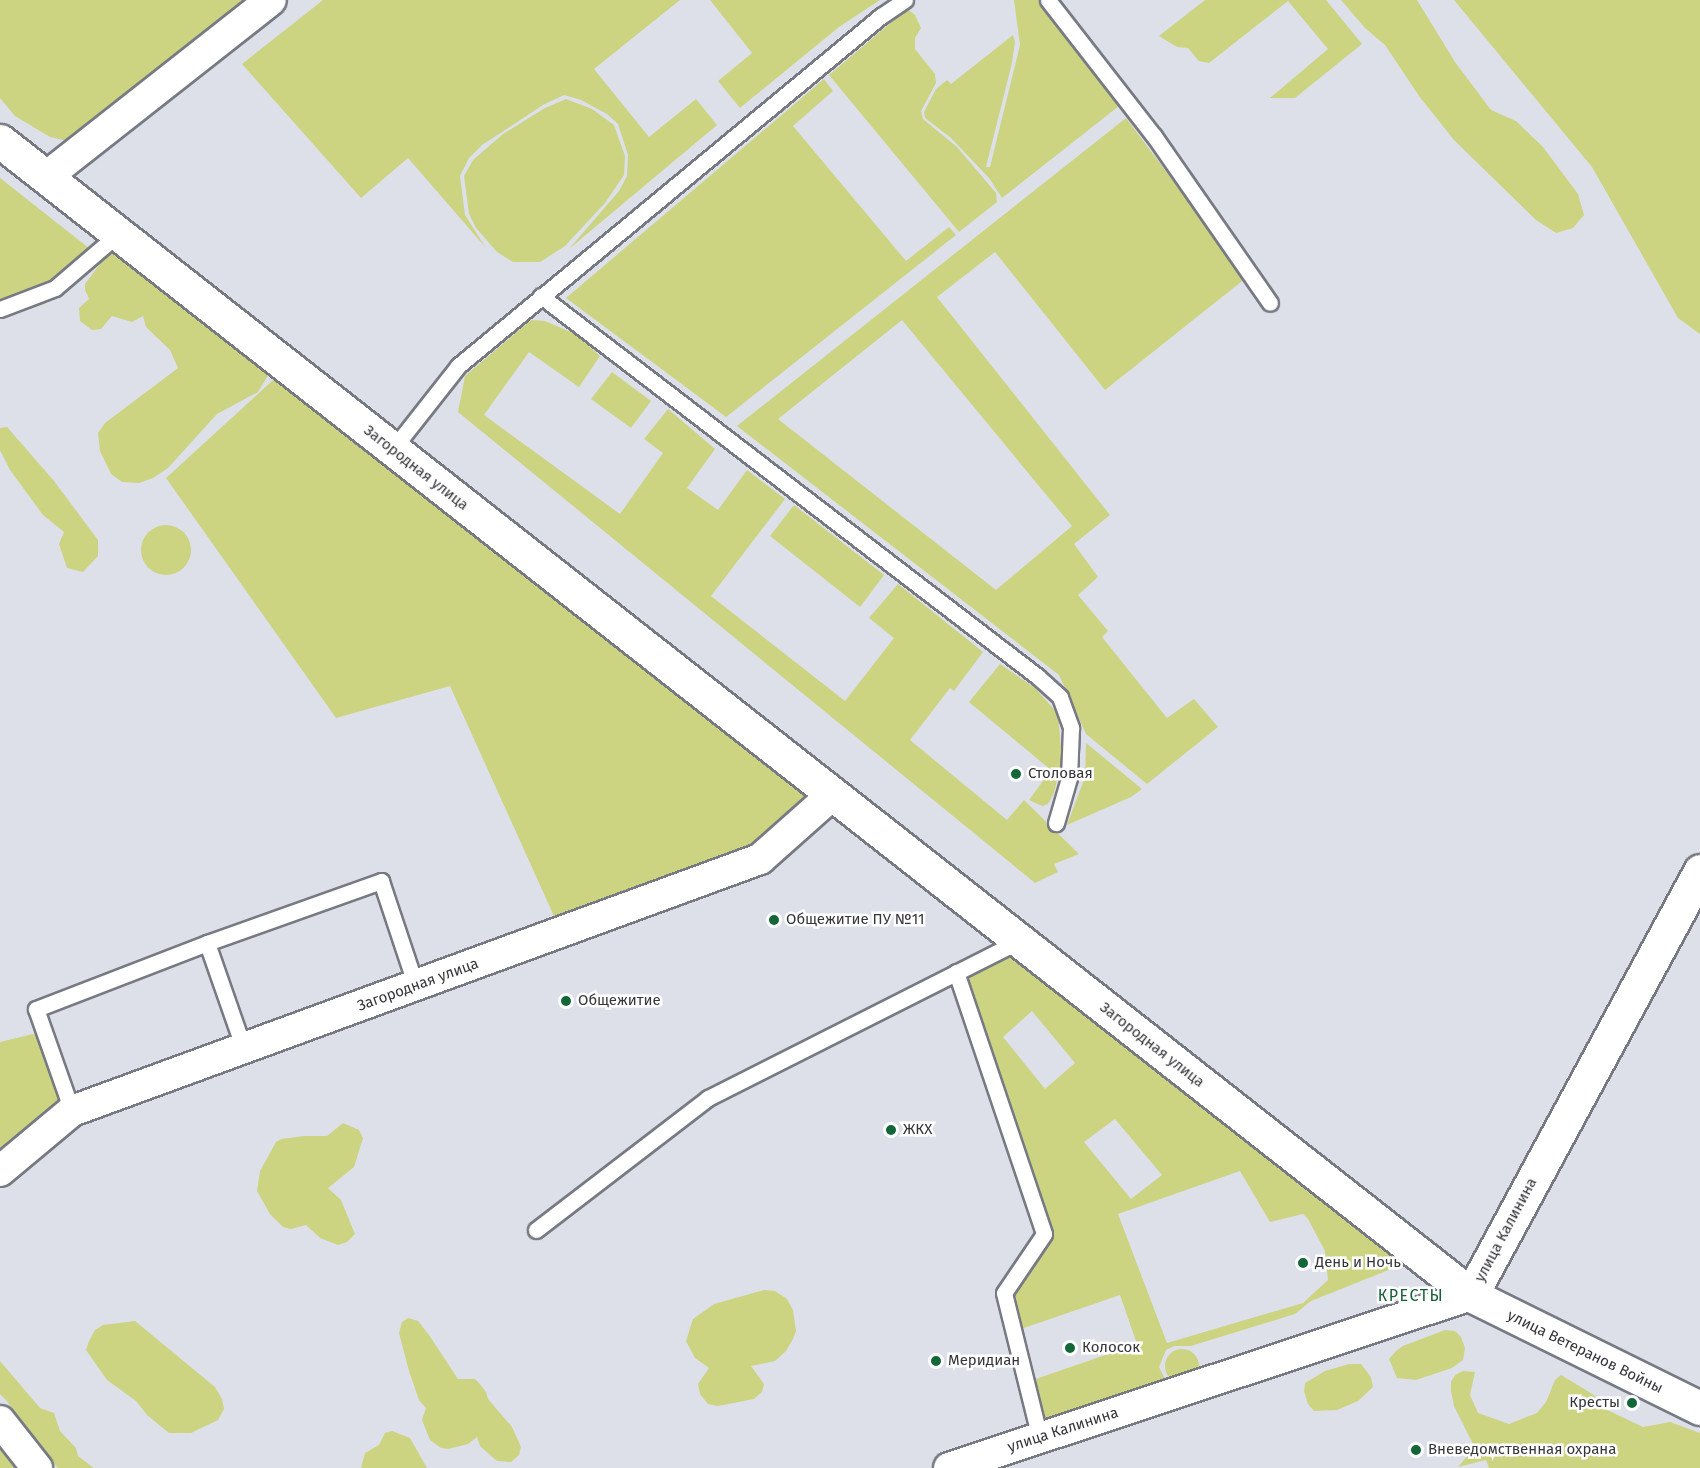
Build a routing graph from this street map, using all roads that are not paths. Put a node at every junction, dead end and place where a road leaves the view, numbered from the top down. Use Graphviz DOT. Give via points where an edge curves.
graph roads {
  1 [pos="271,0"];
  2 [pos="905,0"];
  3 [pos="1048,0"];
  4 [pos="0,141"];
  5 [pos="46,177"];
  6 [pos="118,234"];
  7 [pos="541,296"];
  8 [pos="1270,303"];
  9 [pos="0,309"];
  10 [pos="392,450"];
  11 [pos="832,795"];
  12 [pos="1056,823"];
  13 [pos="1700,871"];
  14 [pos="1018,940"];
  15 [pos="207,943"];
  16 [pos="956,972"];
  17 [pos="416,986"];
  18 [pos="244,1049"];
  19 [pos="72,1111"];
  20 [pos="0,1171"];
  21 [pos="537,1230"];
  22 [pos="1471,1295"];
  23 [pos="1700,1408"];
  24 [pos="0,1421"];
  25 [pos="1040,1438"];
  26 [pos="37,1468"];
  27 [pos="949,1468"];
  1 -- 5 [label="street"];
  2 -- 7 [label="lane" via="871,23"];
  3 -- 8 [label="lane" via="1154,136"];
  4 -- 5 [label="main road, Загородная улица"];
  5 -- 6 [label="main road, Загородная улица"];
  6 -- 9 [label="lane" via="55,288"];
  6 -- 10 [label="main road, Загородная улица"];
  7 -- 10 [label="lane" via="458,366"];
  7 -- 12 [label="lane" via="1060,697 1071,728 1069,778"];
  10 -- 11 [label="main road, Загородная улица"];
  11 -- 14 [label="main road, Загородная улица"];
  11 -- 17 [label="street, Загородная улица" via="760,859"];
  13 -- 22 [label="main road, улица Калинина"];
  14 -- 16 [label="lane"];
  14 -- 22 [label="main road, Загородная улица"];
  15 -- 17 [label="lane" via="381,881"];
  15 -- 18 [label="lane"];
  15 -- 19 [label="lane" via="36,1009"];
  16 -- 21 [label="lane" via="708,1098"];
  16 -- 25 [label="lane" via="1044,1234 1004,1293"];
  17 -- 18 [label="street, Загородная улица"];
  18 -- 19 [label="street, Загородная улица"];
  19 -- 20 [label="street, Загородная улица"];
  22 -- 23 [label="main road, улица Ветеранов Войны"];
  22 -- 25 [label="street, улица Калинина"];
  24 -- 26 [label="street"];
  25 -- 27 [label="street, улица Калинина"];
}
